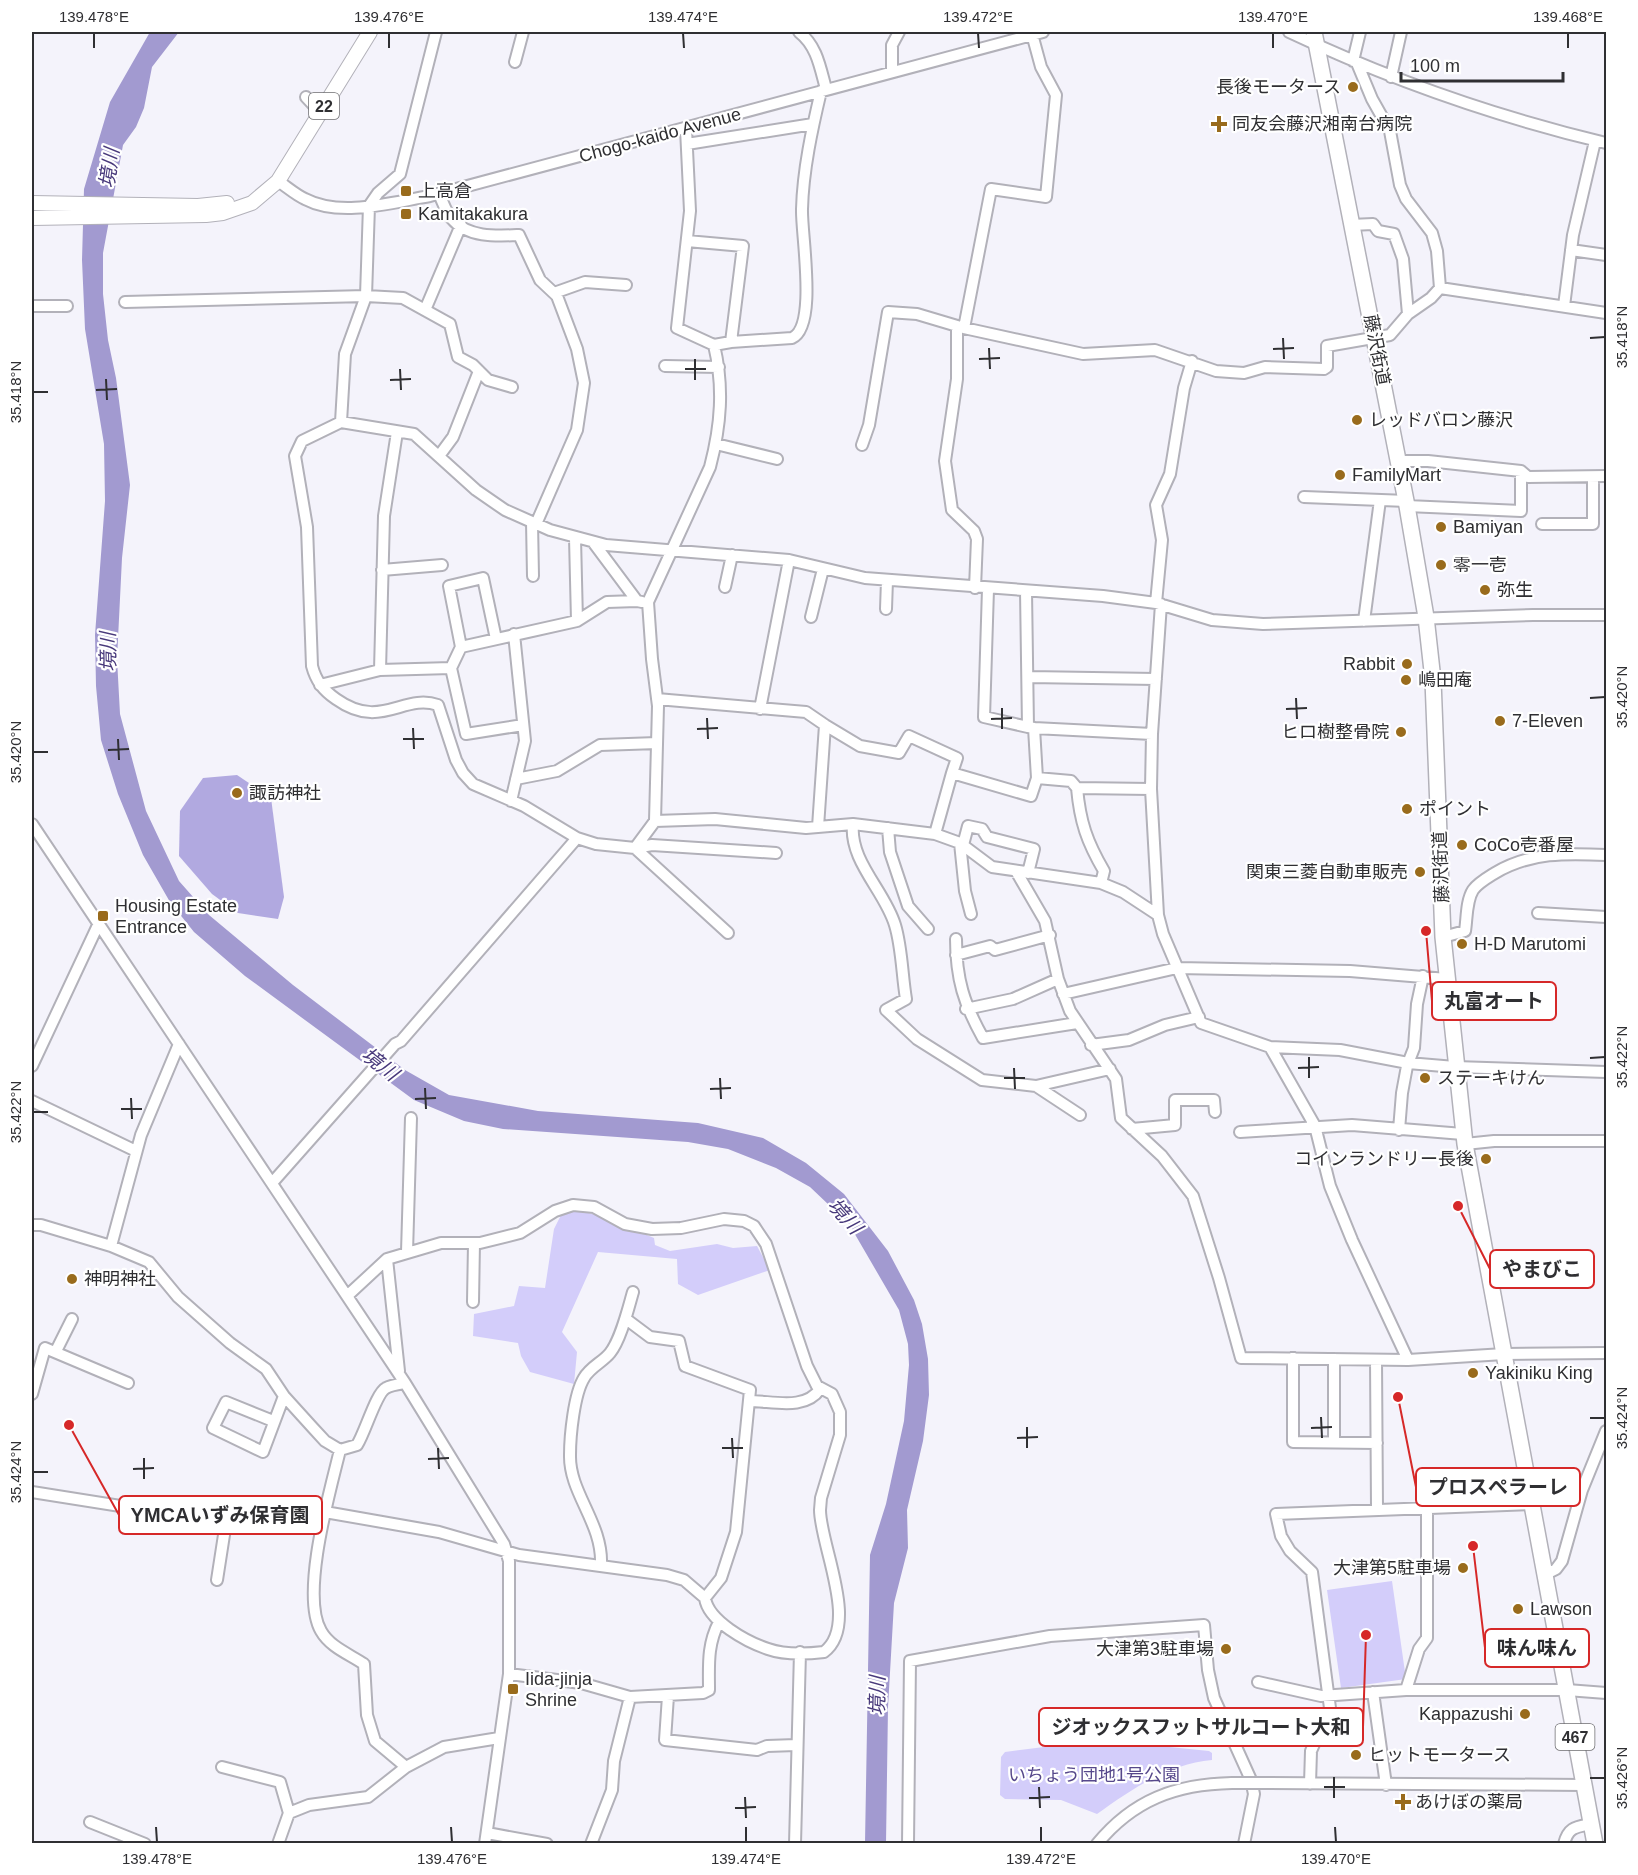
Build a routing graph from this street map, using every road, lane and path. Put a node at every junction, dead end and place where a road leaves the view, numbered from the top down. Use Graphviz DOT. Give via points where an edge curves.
graph roads {
  1 [pos="370,32"];
  2 [pos="436,32"];
  3 [pos="523,32"];
  4 [pos="799,32"];
  5 [pos="899,32"];
  6 [pos="1289,32"];
  7 [pos="1360,32"];
  8 [pos="1401,32"];
  9 [pos="1037,33"];
  10 [pos="810,36"];
  11 [pos="1315,38"];
  12 [pos="515,62"];
  13 [pos="1355,62"];
  14 [pos="892,72"];
  15 [pos="1391,77"];
  16 [pos="824,90"];
  17 [pos="306,97"];
  18 [pos="320,112"];
  19 [pos="813,124"];
  20 [pos="686,129"];
  21 [pos="1601,142"];
  22 [pos="687,144"];
  23 [pos="278,181"];
  24 [pos="439,194"];
  25 [pos="32,202"];
  26 [pos="369,206"];
  27 [pos="128,210"];
  28 [pos="32,218"];
  29 [pos="461,225"];
  30 [pos="1351,225"];
  31 [pos="687,241"];
  32 [pos="1571,250"];
  33 [pos="1606,255"];
  34 [pos="626,285"];
  35 [pos="1440,288"];
  36 [pos="554,293"];
  37 [pos="366,296"];
  38 [pos="125,302"];
  39 [pos="32,306"];
  40 [pos="67,306"];
  41 [pos="1563,306"];
  42 [pos="425,310"];
  43 [pos="1606,313"];
  44 [pos="1408,314"];
  45 [pos="961,327"];
  46 [pos="1375,338"];
  47 [pos="731,342"];
  48 [pos="714,345"];
  49 [pos="1192,361"];
  50 [pos="665,366"];
  51 [pos="719,368"];
  52 [pos="479,371"];
  53 [pos="512,387"];
  54 [pos="341,422"];
  55 [pos="398,432"];
  56 [pos="716,444"];
  57 [pos="862,445"];
  58 [pos="439,456"];
  59 [pos="777,459"];
  60 [pos="1399,461"];
  61 [pos="1521,471"];
  62 [pos="1606,476"];
  63 [pos="1593,477"];
  64 [pos="1304,497"];
  65 [pos="1380,500"];
  66 [pos="1407,504"];
  67 [pos="534,523"];
  68 [pos="1542,524"];
  69 [pos="575,538"];
  70 [pos="593,542"];
  71 [pos="670,550"];
  72 [pos="732,555"];
  73 [pos="789,560"];
  74 [pos="442,565"];
  75 [pos="823,569"];
  76 [pos="382,570"];
  77 [pos="533,576"];
  78 [pos="887,580"];
  79 [pos="725,588"];
  80 [pos="975,588"];
  81 [pos="988,589"];
  82 [pos="1026,591"];
  83 [pos="637,601"];
  84 [pos="648,602"];
  85 [pos="1158,604"];
  86 [pos="886,609"];
  87 [pos="1606,615"];
  88 [pos="811,617"];
  89 [pos="1426,617"];
  90 [pos="576,621"];
  91 [pos="1364,621"];
  92 [pos="514,634"];
  93 [pos="496,639"];
  94 [pos="461,647"];
  95 [pos="451,668"];
  96 [pos="380,670"];
  97 [pos="1029,677"];
  98 [pos="1156,679"];
  99 [pos="320,685"];
  100 [pos="657,699"];
  101 [pos="760,709"];
  102 [pos="523,725"];
  103 [pos="825,725"];
  104 [pos="1031,728"];
  105 [pos="1152,734"];
  106 [pos="657,743"];
  107 [pos="952,773"];
  108 [pos="1037,777"];
  109 [pos="516,779"];
  110 [pos="1077,788"];
  111 [pos="1151,789"];
  112 [pos="512,801"];
  113 [pos="655,821"];
  114 [pos="32,824"];
  115 [pos="853,824"];
  116 [pos="818,827"];
  117 [pos="888,828"];
  118 [pos="934,834"];
  119 [pos="578,838"];
  120 [pos="961,844"];
  121 [pos="635,848"];
  122 [pos="776,853"];
  123 [pos="1606,855"];
  124 [pos="1016,871"];
  125 [pos="1028,873"];
  126 [pos="1101,883"];
  127 [pos="1538,913"];
  128 [pos="971,914"];
  129 [pos="1158,915"];
  130 [pos="1606,917"];
  131 [pos="99,923"];
  132 [pos="928,929"];
  133 [pos="728,933"];
  134 [pos="1050,935"];
  135 [pos="1443,937"];
  136 [pos="956,939"];
  137 [pos="956,955"];
  138 [pos="1177,968"];
  139 [pos="1423,976"];
  140 [pos="1058,979"];
  141 [pos="1447,979"];
  142 [pos="1063,994"];
  143 [pos="966,1009"];
  144 [pos="1198,1017"];
  145 [pos="1077,1023"];
  146 [pos="179,1044"];
  147 [pos="1091,1045"];
  148 [pos="1270,1047"];
  149 [pos="1408,1062"];
  150 [pos="32,1066"];
  151 [pos="1455,1067"];
  152 [pos="1110,1069"];
  153 [pos="1606,1072"];
  154 [pos="1036,1086"];
  155 [pos="32,1101"];
  156 [pos="1215,1112"];
  157 [pos="1080,1115"];
  158 [pos="411,1118"];
  159 [pos="1315,1126"];
  160 [pos="1132,1129"];
  161 [pos="1399,1130"];
  162 [pos="1240,1132"];
  163 [pos="1464,1139"];
  164 [pos="1606,1141"];
  165 [pos="136,1150"];
  166 [pos="272,1183"];
  167 [pos="32,1225"];
  168 [pos="474,1243"];
  169 [pos="111,1246"];
  170 [pos="407,1252"];
  171 [pos="387,1259"];
  172 [pos="633,1292"];
  173 [pos="347,1296"];
  174 [pos="473,1302"];
  175 [pos="72,1319"];
  176 [pos="626,1319"];
  177 [pos="56,1351"];
  178 [pos="1606,1353"];
  179 [pos="1504,1354"];
  180 [pos="1293,1358"];
  181 [pos="1334,1359"];
  182 [pos="1376,1360"];
  183 [pos="1408,1360"];
  184 [pos="402,1379"];
  185 [pos="128,1383"];
  186 [pos="820,1389"];
  187 [pos="32,1394"];
  188 [pos="284,1396"];
  189 [pos="749,1401"];
  190 [pos="273,1421"];
  191 [pos="1606,1431"];
  192 [pos="1334,1442"];
  193 [pos="1377,1443"];
  194 [pos="340,1450"];
  195 [pos="32,1492"];
  196 [pos="1533,1504"];
  197 [pos="1427,1507"];
  198 [pos="1377,1508"];
  199 [pos="325,1512"];
  200 [pos="226,1522"];
  201 [pos="322,1525"];
  202 [pos="507,1552"];
  203 [pos="601,1565"];
  204 [pos="1546,1574"];
  205 [pos="217,1581"];
  206 [pos="705,1598"];
  207 [pos="719,1622"];
  208 [pos="800,1652"];
  209 [pos="509,1674"];
  210 [pos="1258,1682"];
  211 [pos="1406,1690"];
  212 [pos="1567,1690"];
  213 [pos="1373,1692"];
  214 [pos="1606,1693"];
  215 [pos="1330,1695"];
  216 [pos="668,1696"];
  217 [pos="630,1697"];
  218 [pos="499,1738"];
  219 [pos="796,1745"];
  220 [pos="222,1767"];
  221 [pos="406,1767"];
  222 [pos="1310,1784"];
  223 [pos="1386,1785"];
  224 [pos="1584,1785"];
  225 [pos="289,1814"];
  226 [pos="90,1821"];
  227 [pos="1591,1824"];
  228 [pos="486,1838"];
  229 [pos="589,1843"];
  230 [pos="145,1844"];
  231 [pos="278,1844"];
  232 [pos="548,1844"];
  233 [pos="795,1844"];
  234 [pos="908,1844"];
  235 [pos="1097,1844"];
  236 [pos="1244,1844"];
  237 [pos="1564,1844"];
  238 [pos="1595,1844"];
  1 -- 18 [label="main road, 22"];
  2 -- 26 [label="street" via="400,174"];
  3 -- 12 [label="street"];
  4 -- 10 [label="street"];
  5 -- 14 [label="street" via="892,45"];
  6 -- 11 [label="street"];
  7 -- 13 [label="street"];
  8 -- 15 [label="street"];
  9 -- 14 [label="street, Chogo-kaido Avenue"];
  9 -- 45 [label="street" via="1041,67 1056,95 1046,197 991,189"];
  10 -- 16 [label="street"];
  11 -- 13 [label="street"];
  11 -- 30 [label="highway, 藤沢街道 / 467"];
  13 -- 15 [label="street"];
  13 -- 35 [label="street" via="1390,131 1406,199 1432,233"];
  14 -- 16 [label="street, Chogo-kaido Avenue"];
  15 -- 21 [label="street" via="1465,104"];
  16 -- 19 [label="street"];
  16 -- 20 [label="street, Chogo-kaido Avenue"];
  17 -- 18 [label="street"];
  18 -- 23 [label="main road, 22"];
  19 -- 22 [label="street"];
  19 -- 47 [label="street" via="802,212 807,270 800,332 792,339"];
  20 -- 22 [label="street"];
  20 -- 24 [label="street, Chogo-kaido Avenue"];
  21 -- 32 [label="street"];
  22 -- 31 [label="street" via="691,183"];
  23 -- 26 [label="street, Chogo-kaido Avenue" via="306,200 320,204"];
  23 -- 27 [label="main road" via="248,196 216,205"];
  24 -- 26 [label="street, Chogo-kaido Avenue"];
  24 -- 29 [label="street" via="452,220"];
  25 -- 27 [label="main road"];
  26 -- 37 [label="street"];
  27 -- 28 [label="main road" via="73,218"];
  29 -- 36 [label="street" via="492,237 519,235 540,280"];
  29 -- 42 [label="street"];
  30 -- 44 [label="street" via="1373,224 1378,231 1394,234 1403,259"];
  30 -- 46 [label="highway, 藤沢街道 / 467"];
  31 -- 47 [label="street" via="743,246"];
  31 -- 48 [label="street" via="677,328"];
  32 -- 33 [label="street"];
  32 -- 41 [label="street"];
  34 -- 36 [label="street" via="585,282"];
  35 -- 41 [label="street"];
  35 -- 44 [label="street"];
  36 -- 67 [label="street" via="577,349 584,383 577,430"];
  37 -- 38 [label="street"];
  37 -- 42 [label="street" via="403,298"];
  37 -- 54 [label="street" via="345,354"];
  39 -- 40 [label="street"];
  41 -- 43 [label="street"];
  42 -- 52 [label="street" via="450,324 458,357"];
  44 -- 46 [label="street" via="1390,335"];
  45 -- 49 [label="street" via="1083,354 1155,350"];
  45 -- 57 [label="street" via="917,314 888,312 869,425"];
  45 -- 80 [label="street" via="945,461 952,510 977,539"];
  46 -- 49 [label="street" via="1327,346 1328,367 1324,369 1265,367 1244,373 1216,371"];
  46 -- 60 [label="highway, 藤沢街道 / 467"];
  47 -- 48 [label="street"];
  48 -- 51 [label="street"];
  49 -- 85 [label="street" via="1170,474 1156,506 1162,540"];
  50 -- 51 [label="street"];
  51 -- 56 [label="street" via="722,397"];
  52 -- 53 [label="street" via="488,380"];
  52 -- 58 [label="street" via="453,437"];
  54 -- 55 [label="street"];
  54 -- 99 [label="street" via="302,441 295,456 307,527 312,666"];
  55 -- 58 [label="street" via="414,434"];
  55 -- 76 [label="street" via="384,516"];
  56 -- 59 [label="street"];
  56 -- 71 [label="street" via="710,467"];
  58 -- 67 [label="street" via="504,510"];
  60 -- 61 [label="street"];
  60 -- 66 [label="highway, 藤沢街道 / 467"];
  61 -- 63 [label="street" via="1528,477"];
  61 -- 66 [label="street" via="1521,511"];
  62 -- 63 [label="street"];
  63 -- 68 [label="street" via="1593,524"];
  64 -- 65 [label="street"];
  65 -- 66 [label="street"];
  65 -- 91 [label="street"];
  66 -- 89 [label="highway, 藤沢街道 / 467"];
  67 -- 69 [label="street"];
  67 -- 77 [label="street"];
  69 -- 70 [label="street"];
  69 -- 90 [label="street"];
  70 -- 71 [label="street"];
  70 -- 83 [label="street"];
  71 -- 72 [label="street"];
  71 -- 84 [label="street"];
  72 -- 73 [label="street"];
  72 -- 79 [label="street"];
  73 -- 75 [label="street"];
  73 -- 101 [label="street"];
  74 -- 76 [label="street"];
  75 -- 78 [label="street"];
  75 -- 88 [label="street"];
  76 -- 96 [label="street"];
  78 -- 80 [label="street"];
  78 -- 86 [label="street"];
  80 -- 81 [label="street"];
  81 -- 82 [label="street"];
  81 -- 104 [label="street" via="984,717"];
  82 -- 85 [label="street"];
  82 -- 97 [label="street"];
  83 -- 84 [label="street"];
  83 -- 90 [label="street" via="607,602"];
  84 -- 100 [label="street"];
  85 -- 91 [label="street" via="1222,621"];
  85 -- 98 [label="street"];
  87 -- 89 [label="street"];
  89 -- 91 [label="street"];
  89 -- 135 [label="highway, 藤沢街道 / 467" via="1433,680"];
  90 -- 92 [label="street"];
  92 -- 93 [label="street"];
  92 -- 102 [label="street"];
  93 -- 94 [label="street"];
  93 -- 94 [label="street" via="483,578 449,586"];
  94 -- 95 [label="street"];
  95 -- 96 [label="street"];
  95 -- 102 [label="street" via="466,734"];
  96 -- 99 [label="street"];
  97 -- 98 [label="street"];
  97 -- 104 [label="street"];
  98 -- 105 [label="street"];
  99 -- 112 [label="street" via="360,712 382,712 424,703 438,705 463,773 481,789"];
  100 -- 101 [label="street"];
  100 -- 106 [label="street"];
  101 -- 103 [label="street" via="806,712"];
  102 -- 109 [label="street" via="525,741"];
  103 -- 107 [label="street" via="860,746 898,753 909,736 957,758"];
  103 -- 116 [label="street"];
  104 -- 105 [label="street"];
  104 -- 108 [label="street"];
  105 -- 111 [label="street"];
  106 -- 109 [label="street" via="600,745 557,771"];
  106 -- 113 [label="street"];
  107 -- 108 [label="street" via="1031,796"];
  107 -- 118 [label="street"];
  108 -- 110 [label="street" via="1071,781"];
  109 -- 112 [label="street"];
  110 -- 111 [label="street"];
  110 -- 126 [label="street" via="1080,820 1104,871"];
  111 -- 129 [label="street"];
  112 -- 119 [label="street"];
  113 -- 116 [label="street" via="715,819"];
  113 -- 121 [label="street"];
  114 -- 131 [label="street"];
  115 -- 116 [label="street"];
  115 -- 117 [label="street"];
  115 -- 154 [label="street" via="852,837 861,861 895,923 906,999 886,1010 917,1039 982,1080"];
  117 -- 118 [label="street"];
  117 -- 132 [label="street" via="890,852 908,906"];
  118 -- 120 [label="street"];
  119 -- 121 [label="street"];
  119 -- 166 [label="street"];
  120 -- 124 [label="street" via="992,867"];
  120 -- 125 [label="street" via="968,826 982,829 987,837 1034,849"];
  120 -- 128 [label="street"];
  121 -- 122 [label="street" via="652,845"];
  121 -- 133 [label="street"];
  123 -- 135 [label="street" via="1543,855 1513,863 1482,881 1472,892 1465,931"];
  124 -- 125 [label="street"];
  124 -- 134 [label="street"];
  125 -- 126 [label="street"];
  126 -- 129 [label="street"];
  127 -- 130 [label="street"];
  129 -- 138 [label="street"];
  131 -- 146 [label="street"];
  131 -- 150 [label="street"];
  134 -- 137 [label="street" via="995,950 990,946"];
  134 -- 140 [label="street"];
  135 -- 141 [label="highway, 藤沢街道 / 467"];
  136 -- 137 [label="street"];
  137 -- 143 [label="street"];
  138 -- 139 [label="street"];
  138 -- 142 [label="street"];
  138 -- 144 [label="street"];
  139 -- 141 [label="street"];
  139 -- 149 [label="street" via="1414,1048"];
  140 -- 142 [label="street"];
  140 -- 143 [label="street" via="1013,999"];
  141 -- 151 [label="highway, 藤沢街道 / 467"];
  142 -- 145 [label="street"];
  143 -- 145 [label="street" via="982,1038"];
  144 -- 147 [label="street" via="1129,1040"];
  144 -- 148 [label="street" via="1201,1023"];
  145 -- 147 [label="street"];
  146 -- 165 [label="street"];
  146 -- 166 [label="street"];
  147 -- 152 [label="street"];
  148 -- 149 [label="street" via="1340,1050"];
  148 -- 159 [label="street"];
  149 -- 151 [label="street"];
  149 -- 161 [label="street"];
  151 -- 153 [label="street"];
  151 -- 163 [label="highway, 藤沢街道 / 467"];
  152 -- 154 [label="street"];
  152 -- 160 [label="street" via="1116,1079 1121,1118"];
  154 -- 157 [label="street"];
  155 -- 165 [label="street"];
  156 -- 160 [label="street" via="1214,1100 1175,1100 1175,1125"];
  158 -- 170 [label="street"];
  159 -- 161 [label="street"];
  159 -- 162 [label="street"];
  159 -- 183 [label="street" via="1330,1185 1347,1229"];
  160 -- 180 [label="street" via="1162,1156 1193,1196 1241,1358"];
  161 -- 163 [label="street"];
  163 -- 164 [label="street"];
  163 -- 179 [label="highway, 藤沢街道 / 467"];
  165 -- 169 [label="street"];
  166 -- 173 [label="street"];
  167 -- 169 [label="street"];
  168 -- 170 [label="street" via="441,1243"];
  168 -- 174 [label="street"];
  168 -- 186 [label="street" via="520,1233 555,1211 573,1205 594,1208 625,1224 652,1229 724,1219 744,1221 754,1226 770,1252 807,1366"];
  169 -- 188 [label="street" via="156,1268 178,1297 266,1369"];
  170 -- 171 [label="street"];
  171 -- 173 [label="street"];
  171 -- 184 [label="street"];
  172 -- 176 [label="street"];
  173 -- 184 [label="street"];
  175 -- 177 [label="street"];
  176 -- 189 [label="street" via="650,1337 679,1341 685,1366 750,1390"];
  176 -- 203 [label="street" via="610,1353 582,1380 570,1443 570,1464 595,1524 602,1551"];
  177 -- 185 [label="street"];
  177 -- 187 [label="street" via="45,1348"];
  178 -- 179 [label="street"];
  179 -- 183 [label="street"];
  179 -- 196 [label="highway, 藤沢街道 / 467"];
  180 -- 181 [label="street"];
  180 -- 192 [label="street" via="1293,1442"];
  181 -- 182 [label="street"];
  181 -- 192 [label="street"];
  182 -- 183 [label="street"];
  182 -- 193 [label="street"];
  184 -- 194 [label="street" via="378,1396 357,1445"];
  184 -- 202 [label="street"];
  186 -- 189 [label="street" via="801,1403"];
  186 -- 208 [label="street" via="832,1394 840,1412 840,1434 820,1510 835,1583 838,1622 830,1648 816,1653"];
  188 -- 190 [label="street"];
  188 -- 194 [label="street" via="325,1441"];
  189 -- 206 [label="street" via="734,1540 721,1578"];
  190 -- 190 [label="street" via="263,1452 213,1428 226,1402"];
  191 -- 204 [label="street" via="1582,1490 1562,1561"];
  192 -- 193 [label="street"];
  193 -- 198 [label="street"];
  194 -- 199 [label="street"];
  195 -- 200 [label="street"];
  196 -- 197 [label="street"];
  196 -- 204 [label="highway, 藤沢街道 / 467"];
  197 -- 198 [label="street"];
  197 -- 211 [label="street" via="1427,1638 1419,1648"];
  198 -- 215 [label="street" via="1276,1514 1281,1536 1290,1551 1312,1572 1318,1635"];
  199 -- 201 [label="street"];
  199 -- 202 [label="street" via="439,1532"];
  200 -- 201 [label="street"];
  200 -- 205 [label="street"];
  201 -- 221 [label="street" via="314,1605 317,1622 333,1644 364,1664 366,1715 375,1741"];
  202 -- 203 [label="street"];
  202 -- 209 [label="street"];
  203 -- 206 [label="street" via="684,1580"];
  204 -- 212 [label="highway, 藤沢街道 / 467"];
  206 -- 207 [label="street" via="706,1609"];
  207 -- 208 [label="street" via="769,1650"];
  207 -- 216 [label="street" via="709,1650 709,1690"];
  208 -- 219 [label="street"];
  209 -- 217 [label="street" via="581,1683"];
  209 -- 218 [label="street"];
  210 -- 215 [label="street"];
  211 -- 212 [label="street"];
  211 -- 213 [label="street"];
  212 -- 214 [label="street"];
  212 -- 224 [label="highway, 藤沢街道 / 467"];
  213 -- 215 [label="street"];
  213 -- 223 [label="street"];
  215 -- 222 [label="street" via="1329,1708 1311,1751"];
  216 -- 217 [label="street"];
  216 -- 219 [label="street" via="665,1740 757,1750"];
  217 -- 229 [label="street" via="614,1761 612,1790"];
  218 -- 221 [label="street" via="444,1747"];
  218 -- 228 [label="street"];
  219 -- 233 [label="street"];
  220 -- 225 [label="street" via="280,1782"];
  221 -- 225 [label="street" via="368,1797 309,1805"];
  222 -- 223 [label="street"];
  222 -- 235 [label="street, bridge" via="1207,1783 1172,1790 1127,1813"];
  223 -- 224 [label="street"];
  224 -- 227 [label="highway, 藤沢街道 / 467"];
  225 -- 231 [label="street"];
  226 -- 230 [label="street"];
  227 -- 237 [label="street" via="1573,1827"];
  227 -- 238 [label="highway, 藤沢街道 / 467"];
  228 -- 232 [label="street"];
  234 -- 236 [label="street" via="910,1661 1050,1636 1204,1625 1214,1698 1254,1794"];
}
